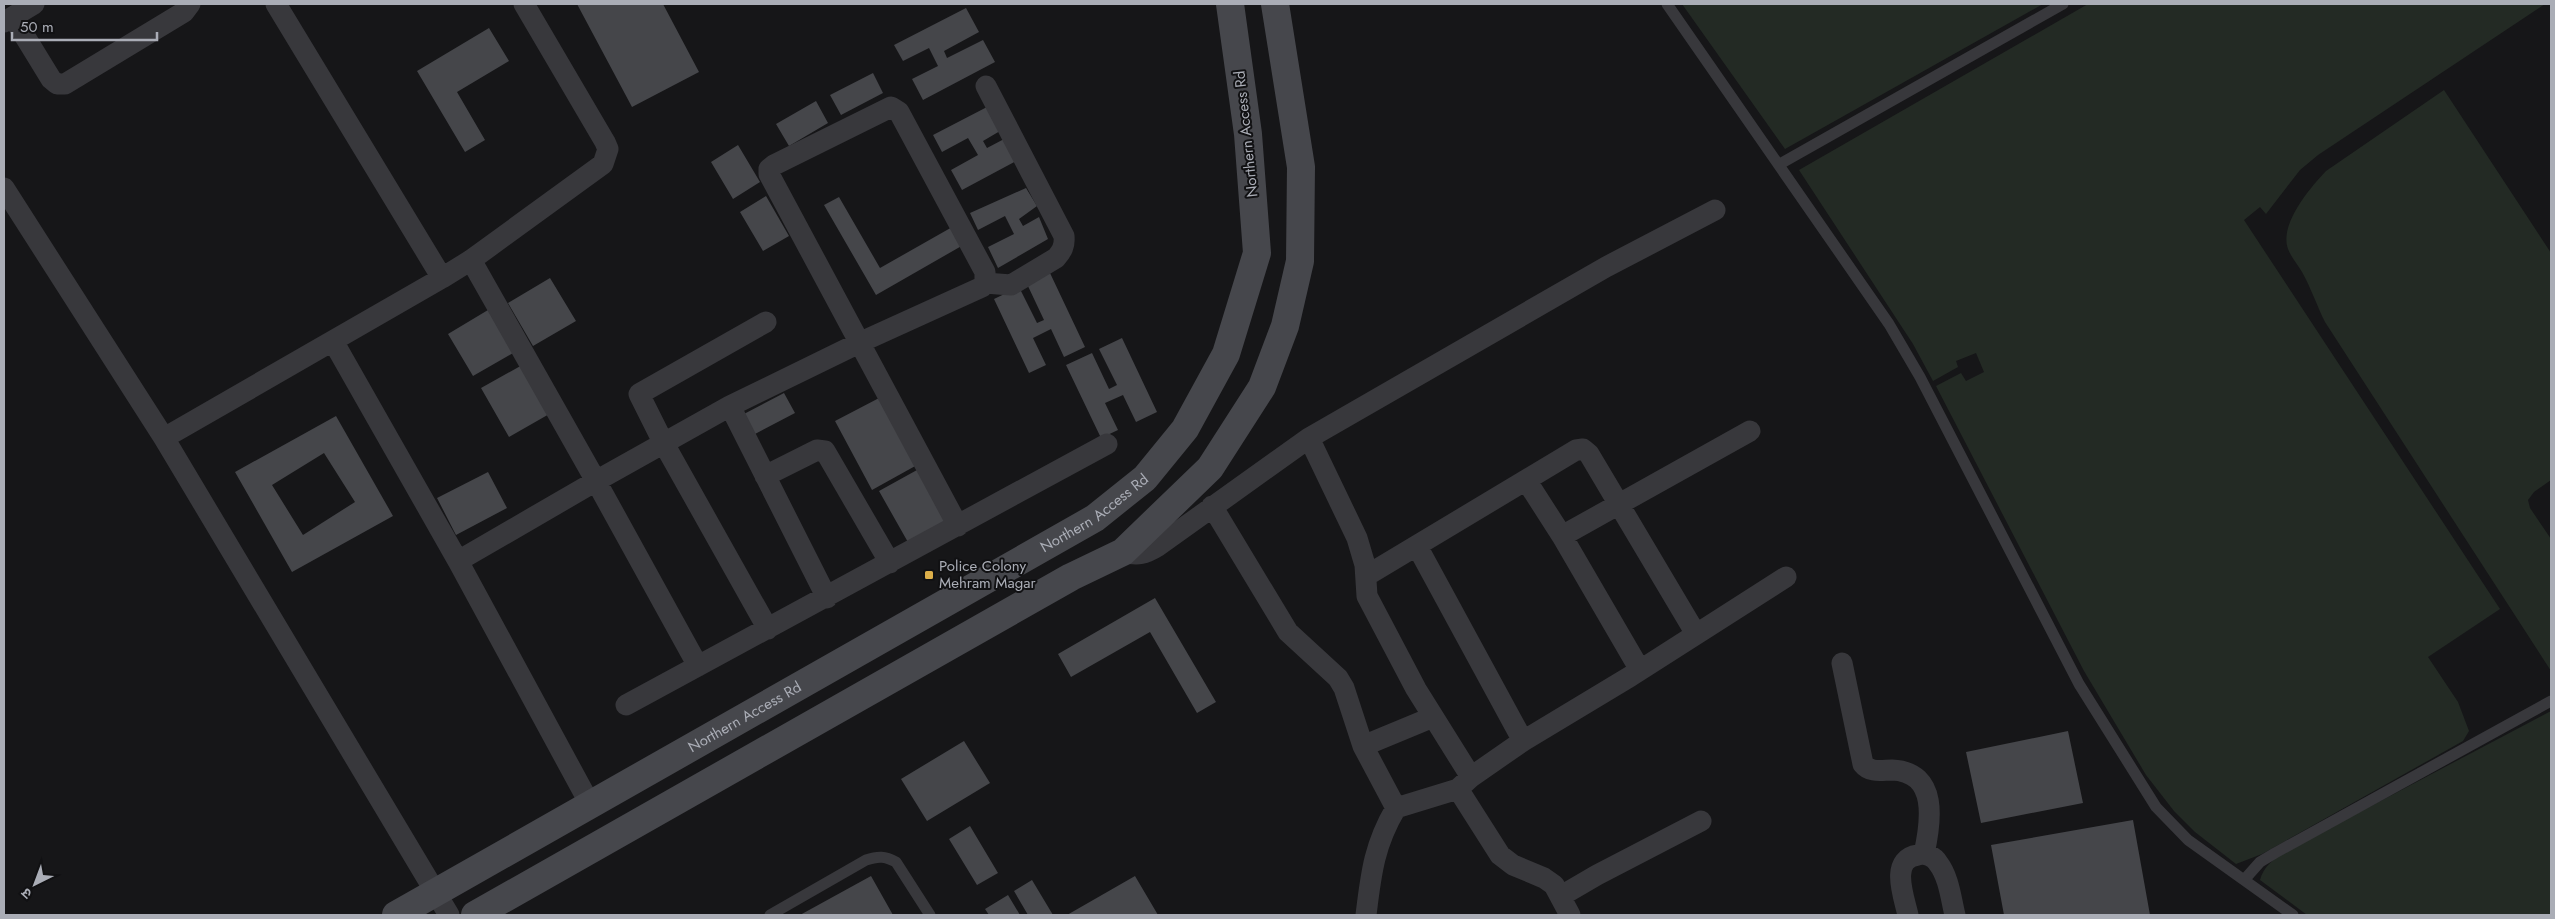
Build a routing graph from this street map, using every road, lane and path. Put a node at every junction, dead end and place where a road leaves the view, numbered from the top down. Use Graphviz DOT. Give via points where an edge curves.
graph roads {
  1 [pos="34,4"];
  2 [pos="190,4"];
  3 [pos="276,4"];
  4 [pos="524,4"];
  5 [pos="1230,4"];
  6 [pos="1275,4"];
  7 [pos="1667,4"];
  8 [pos="2064,4"];
  9 [pos="8,20"];
  10 [pos="986,86"];
  11 [pos="1780,164"];
  12 [pos="4,188"];
  13 [pos="1715,210"];
  14 [pos="471,260"];
  15 [pos="442,278"];
  16 [pos="985,283"];
  17 [pos="766,322"];
  18 [pos="333,341"];
  19 [pos="861,342"];
  20 [pos="730,406"];
  21 [pos="1750,431"];
  22 [pos="164,438"];
  23 [pos="1309,438"];
  24 [pos="663,442"];
  25 [pos="1108,444"];
  26 [pos="765,476"];
  27 [pos="1526,480"];
  28 [pos="596,481"];
  29 [pos="1618,504"];
  30 [pos="1212,506"];
  31 [pos="958,526"];
  32 [pos="1562,536"];
  33 [pos="1051,544"];
  34 [pos="1417,546"];
  35 [pos="1123,552"];
  36 [pos="458,561"];
  37 [pos="890,563"];
  38 [pos="1366,576"];
  39 [pos="1071,577"];
  40 [pos="1786,577"];
  41 [pos="827,598"];
  42 [pos="768,629"];
  43 [pos="1696,634"];
  44 [pos="1842,663"];
  45 [pos="698,666"];
  46 [pos="1640,670"];
  47 [pos="2551,702"];
  48 [pos="626,705"];
  49 [pos="1433,717"];
  50 [pos="1522,741"];
  51 [pos="1363,746"];
  52 [pos="1464,783"];
  53 [pos="591,806"];
  54 [pos="1396,808"];
  55 [pos="1701,820"];
  56 [pos="1924,854"];
  57 [pos="2244,880"];
  58 [pos="442,904"];
  59 [pos="1565,906"];
  60 [pos="396,915"];
  61 [pos="475,915"];
  62 [pos="770,915"];
  63 [pos="930,915"];
  64 [pos="1366,915"];
  65 [pos="1908,915"];
  66 [pos="1955,915"];
  67 [pos="2292,915"];
  1 -- 9 [label="street"];
  2 -- 9 [label="street" via="184,12 65,84 57,84 51,79"];
  3 -- 15 [label="street"];
  4 -- 14 [label="street" via="605,142 608,156 596,171"];
  5 -- 33 [label="main road, Northern Access Rd" via="1248,134 1257,253 1226,354 1185,429 1145,478 1095,518"];
  6 -- 35 [label="main road" via="1301,167 1300,261 1285,326 1262,387 1210,468"];
  7 -- 11 [label="lane"];
  8 -- 11 [label="lane"];
  10 -- 16 [label="street" via="1065,242 1056,258 1011,285"];
  11 -- 57 [label="lane" via="1889,324 2079,684 2134,774 2172,826"];
  12 -- 22 [label="street"];
  13 -- 23 [label="street" via="1606,267"];
  14 -- 15 [label="street"];
  14 -- 28 [label="street"];
  15 -- 18 [label="street"];
  16 -- 19 [label="street" via="976,291"];
  16 -- 19 [label="street" via="985,272 966,234 899,112 887,108 774,165 769,171"];
  17 -- 24 [label="street" via="640,393"];
  18 -- 22 [label="street"];
  18 -- 36 [label="street"];
  19 -- 20 [label="street"];
  19 -- 31 [label="street"];
  20 -- 24 [label="street"];
  20 -- 26 [label="street"];
  21 -- 29 [label="street"];
  22 -- 58 [label="street"];
  23 -- 30 [label="street"];
  23 -- 38 [label="street" via="1357,538"];
  24 -- 28 [label="street"];
  24 -- 42 [label="street"];
  25 -- 31 [label="street"];
  26 -- 37 [label="street" via="817,450 825,451"];
  26 -- 41 [label="street"];
  27 -- 29 [label="street" via="1583,449"];
  27 -- 32 [label="street"];
  27 -- 34 [label="street"];
  28 -- 36 [label="street"];
  28 -- 45 [label="street"];
  29 -- 32 [label="street"];
  29 -- 43 [label="street"];
  30 -- 35 [label="street" via="1144,554 1136,556"];
  30 -- 51 [label="street" via="1288,632 1338,678"];
  31 -- 37 [label="street"];
  32 -- 46 [label="street"];
  33 -- 39 [label="main road"];
  33 -- 53 [label="main road, Northern Access Rd"];
  34 -- 38 [label="street"];
  34 -- 50 [label="street"];
  35 -- 39 [label="main road"];
  36 -- 53 [label="street"];
  37 -- 41 [label="street"];
  38 -- 49 [label="street" via="1367,596"];
  39 -- 61 [label="main road"];
  40 -- 43 [label="street"];
  41 -- 42 [label="street"];
  42 -- 45 [label="street"];
  43 -- 46 [label="street"];
  44 -- 56 [label="street" via="1863,764 1870,770 1909,774 1925,790 1930,806 1930,828"];
  45 -- 48 [label="street"];
  46 -- 50 [label="street"];
  47 -- 57 [label="lane" via="2275,853 2260,862"];
  49 -- 51 [label="street"];
  49 -- 52 [label="street"];
  50 -- 52 [label="street"];
  51 -- 54 [label="street"];
  52 -- 54 [label="street"];
  52 -- 59 [label="street" via="1500,855 1513,865 1549,881 1557,888"];
  53 -- 58 [label="main road, Northern Access Rd"];
  54 -- 64 [label="street" via="1379,840"];
  55 -- 59 [label="street" via="1597,875"];
  56 -- 65 [label="street" via="1911,857 1900,869"];
  56 -- 66 [label="street" via="1939,863"];
  57 -- 67 [label="lane"];
  58 -- 60 [label="main road, Northern Access Rd"];
  62 -- 63 [label="lane" via="878,856 896,862"];
}
